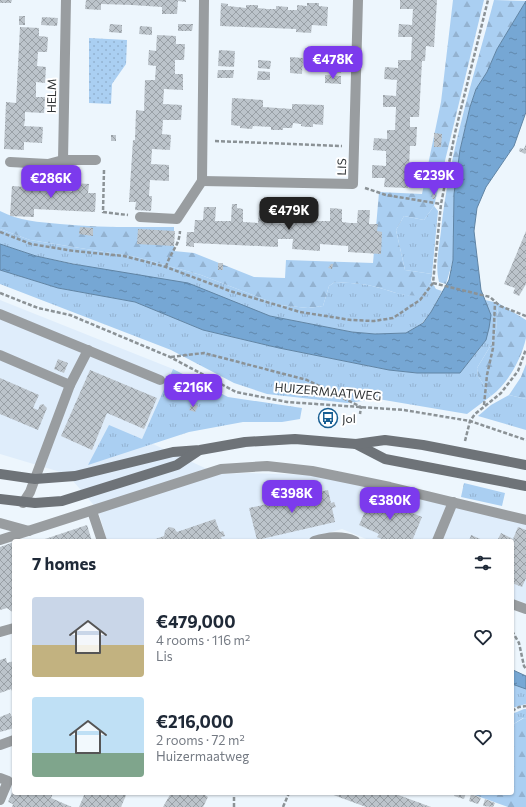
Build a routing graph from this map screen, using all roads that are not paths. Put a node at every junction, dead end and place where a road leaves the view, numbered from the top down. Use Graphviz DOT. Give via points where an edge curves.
graph roads {
  1 [pos="66,0"];
  2 [pos="204,0"];
  3 [pos="358,0"];
  4 [pos="63,160"];
  5 [pos="96,160"];
  6 [pos="10,162"];
  7 [pos="202,181"];
  8 [pos="140,217"];
  9 [pos="0,314"];
  10 [pos="88,350"];
  11 [pos="0,355"];
  12 [pos="160,380"];
  13 [pos="70,385"];
  14 [pos="356,444"];
  15 [pos="200,450"];
  16 [pos="526,465"];
  17 [pos="0,474"];
  18 [pos="35,479"];
  19 [pos="526,486"];
  20 [pos="0,499"];
  21 [pos="453,502"];
  22 [pos="23,503"];
  23 [pos="92,511"];
  24 [pos="526,520"];
  25 [pos="0,523"];
  26 [pos="30,531"];
  27 [pos="101,539"];
  28 [pos="320,539"];
  29 [pos="350,539"];
  30 [pos="438,539"];
  31 [pos="0,540"];
  32 [pos="514,605"];
  33 [pos="526,609"];
  34 [pos="12,629"];
  35 [pos="0,632"];
  36 [pos="12,741"];
  37 [pos="0,745"];
  38 [pos="0,778"];
  39 [pos="0,800"];
  1 -- 4 [label="street, HELM"];
  2 -- 7 [label="street"];
  3 -- 7 [label="street, LIS" via="353,184"];
  4 -- 5 [label="street"];
  4 -- 6 [label="street" via="48,164"];
  7 -- 8 [label="street" via="177,218"];
  9 -- 10 [label="street"];
  10 -- 12 [label="street"];
  10 -- 13 [label="street"];
  11 -- 13 [label="street"];
  13 -- 18 [label="street"];
  14 -- 15 [label="main road" via="295,439 245,442"];
  14 -- 16 [label="main road" via="385,440"];
  14 -- 19 [label="main road" via="385,459"];
  15 -- 18 [label="main road" via="173,452 75,476"];
  15 -- 22 [label="main road" via="177,465 62,502"];
  17 -- 18 [label="main road"];
  18 -- 22 [label="street"];
  20 -- 22 [label="main road"];
  21 -- 23 [label="street" via="312,471 267,466 221,469"];
  21 -- 24 [label="street"];
  21 -- 30 [label="street"];
  23 -- 26 [label="street"];
  23 -- 27 [label="street"];
  25 -- 26 [label="street"];
  26 -- 31 [label="street"];
  28 -- 29 [label="street" via="330,536"];
  32 -- 33 [label="street"];
  34 -- 35 [label="street"];
  36 -- 37 [label="street"];
  38 -- 39 [label="street" via="8,781"];
}
